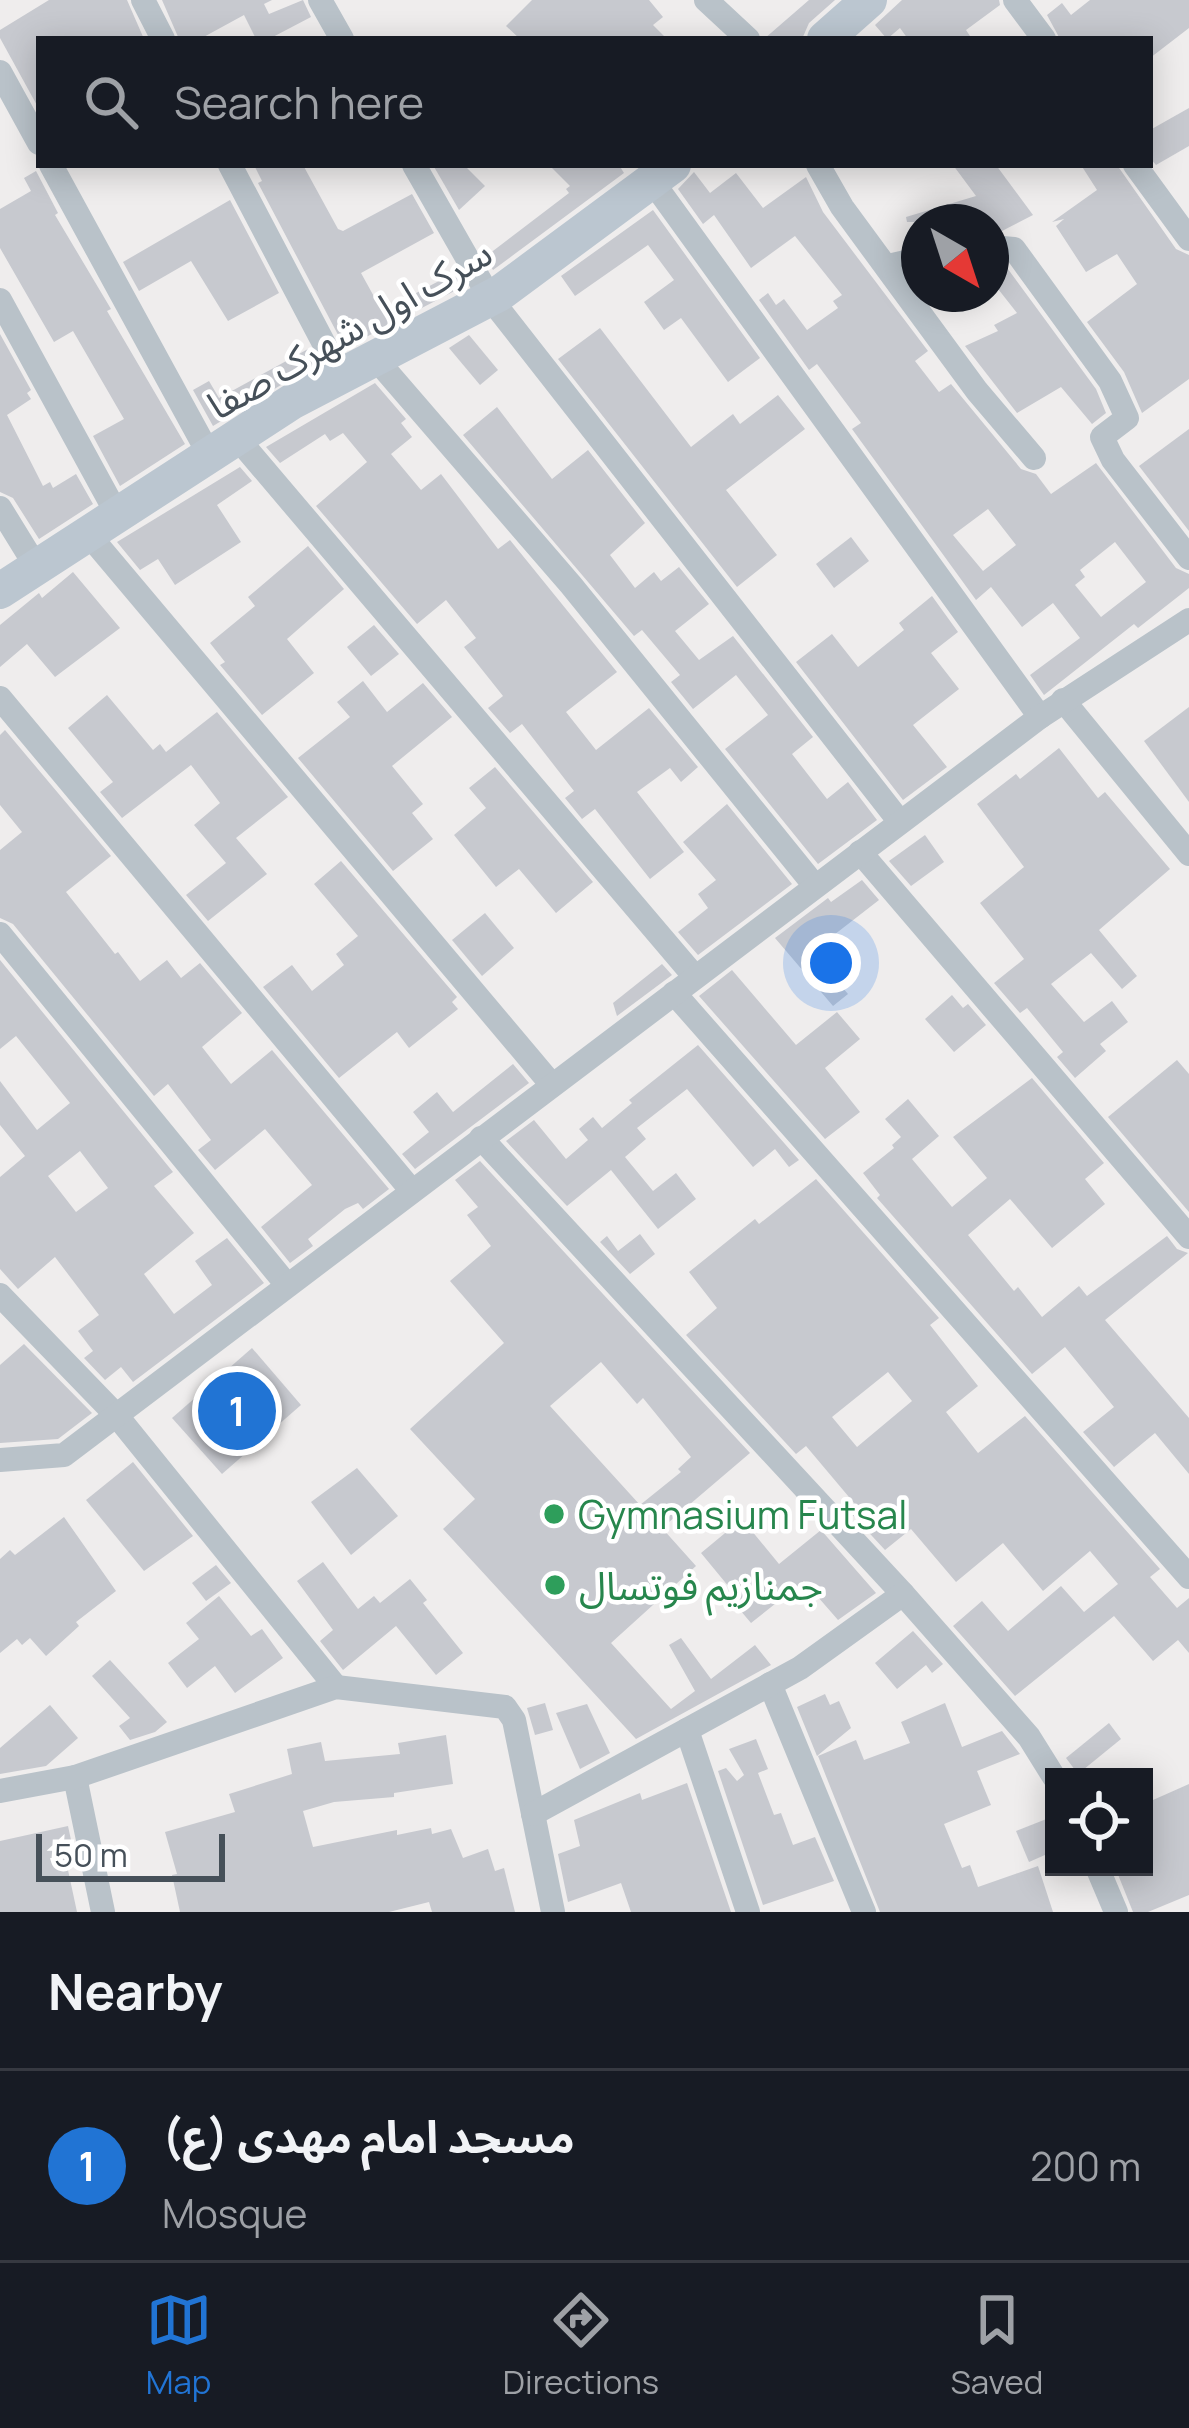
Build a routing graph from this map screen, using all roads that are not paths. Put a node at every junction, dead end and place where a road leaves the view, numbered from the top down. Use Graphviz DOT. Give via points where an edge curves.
graph roads {
  1 [pos="142,0"];
  2 [pos="320,0"];
  3 [pos="706,0"];
  4 [pos="869,0"];
  5 [pos="1016,0"];
  6 [pos="161,36"];
  7 [pos="340,36"];
  8 [pos="745,36"];
  9 [pos="828,36"];
  10 [pos="1042,36"];
  11 [pos="0,72"];
  12 [pos="36,138"];
  13 [pos="53,168"];
  14 [pos="232,168"];
  15 [pos="416,168"];
  16 [pos="820,168"];
  17 [pos="1137,168"];
  18 [pos="663,173"];
  19 [pos="1189,239"];
  20 [pos="1009,249"];
  21 [pos="901,263"];
  22 [pos="888,266"];
  23 [pos="490,298"];
  24 [pos="0,300"];
  25 [pos="375,358"];
  26 [pos="341,376"];
  27 [pos="224,448"];
  28 [pos="1034,458"];
  29 [pos="0,508"];
  30 [pos="104,525"];
  31 [pos="1189,558"];
  32 [pos="37,568"];
  33 [pos="0,591"];
  34 [pos="1189,620"];
  35 [pos="0,698"];
  36 [pos="1063,700"];
  37 [pos="1040,717"];
  38 [pos="900,822"];
  39 [pos="860,852"];
  40 [pos="1189,854"];
  41 [pos="815,886"];
  42 [pos="0,934"];
  43 [pos="684,985"];
  44 [pos="552,1085"];
  45 [pos="482,1138"];
  46 [pos="412,1191"];
  47 [pos="1189,1237"];
  48 [pos="287,1285"];
  49 [pos="0,1295"];
  50 [pos="117,1416"];
  51 [pos="0,1460"];
  52 [pos="1189,1576"];
  53 [pos="903,1594"];
  54 [pos="770,1684"];
  55 [pos="336,1687"];
  56 [pos="686,1730"];
  57 [pos="1048,1768"];
  58 [pos="75,1777"];
  59 [pos="0,1791"];
  60 [pos="533,1814"];
  61 [pos="1101,1876"];
  62 [pos="103,1912"];
  63 [pos="553,1912"];
  64 [pos="748,1912"];
  65 [pos="864,1912"];
  66 [pos="1116,1912"];
  1 -- 6 [label="street"];
  2 -- 7 [label="street"];
  3 -- 8 [label="street"];
  4 -- 9 [label="street"];
  5 -- 10 [label="street"];
  11 -- 12 [label="street"];
  13 -- 27 [label="street"];
  14 -- 26 [label="street"];
  15 -- 23 [label="street"];
  16 -- 22 [label="street"];
  17 -- 19 [label="street"];
  18 -- 23 [label="street, سرک اول شهرک صفا"];
  18 -- 37 [label="street"];
  20 -- 31 [label="street" via="1110,381 1127,418 1102,437"];
  21 -- 22 [label="street"];
  22 -- 28 [label="street"];
  23 -- 25 [label="street, سرک اول شهرک صفا"];
  23 -- 38 [label="street"];
  24 -- 30 [label="street"];
  25 -- 26 [label="street, سرک اول شهرک صفا"];
  25 -- 41 [label="street"];
  26 -- 27 [label="street, سرک اول شهرک صفا"];
  27 -- 30 [label="street, سرک اول شهرک صفا"];
  27 -- 43 [label="street"];
  29 -- 32 [label="street"];
  30 -- 32 [label="street, سرک اول شهرک صفا"];
  30 -- 44 [label="street"];
  32 -- 33 [label="street, سرک اول شهرک صفا"];
  34 -- 36 [label="street"];
  35 -- 46 [label="street"];
  36 -- 37 [label="street"];
  36 -- 40 [label="street"];
  37 -- 38 [label="street"];
  38 -- 39 [label="street"];
  39 -- 41 [label="street"];
  39 -- 47 [label="street"];
  41 -- 43 [label="street"];
  42 -- 48 [label="street"];
  43 -- 44 [label="street"];
  43 -- 52 [label="street"];
  44 -- 45 [label="street"];
  45 -- 46 [label="street"];
  45 -- 53 [label="street"];
  46 -- 48 [label="street"];
  48 -- 50 [label="street"];
  49 -- 50 [label="street"];
  50 -- 51 [label="street" via="64,1455"];
  50 -- 55 [label="street"];
  53 -- 54 [label="street"];
  53 -- 57 [label="street"];
  54 -- 56 [label="street"];
  54 -- 65 [label="street"];
  55 -- 58 [label="street"];
  55 -- 60 [label="street" via="505,1707"];
  56 -- 60 [label="street"];
  56 -- 64 [label="street"];
  58 -- 59 [label="street"];
  58 -- 62 [label="street"];
  60 -- 63 [label="street"];
  61 -- 66 [label="street"];
}
